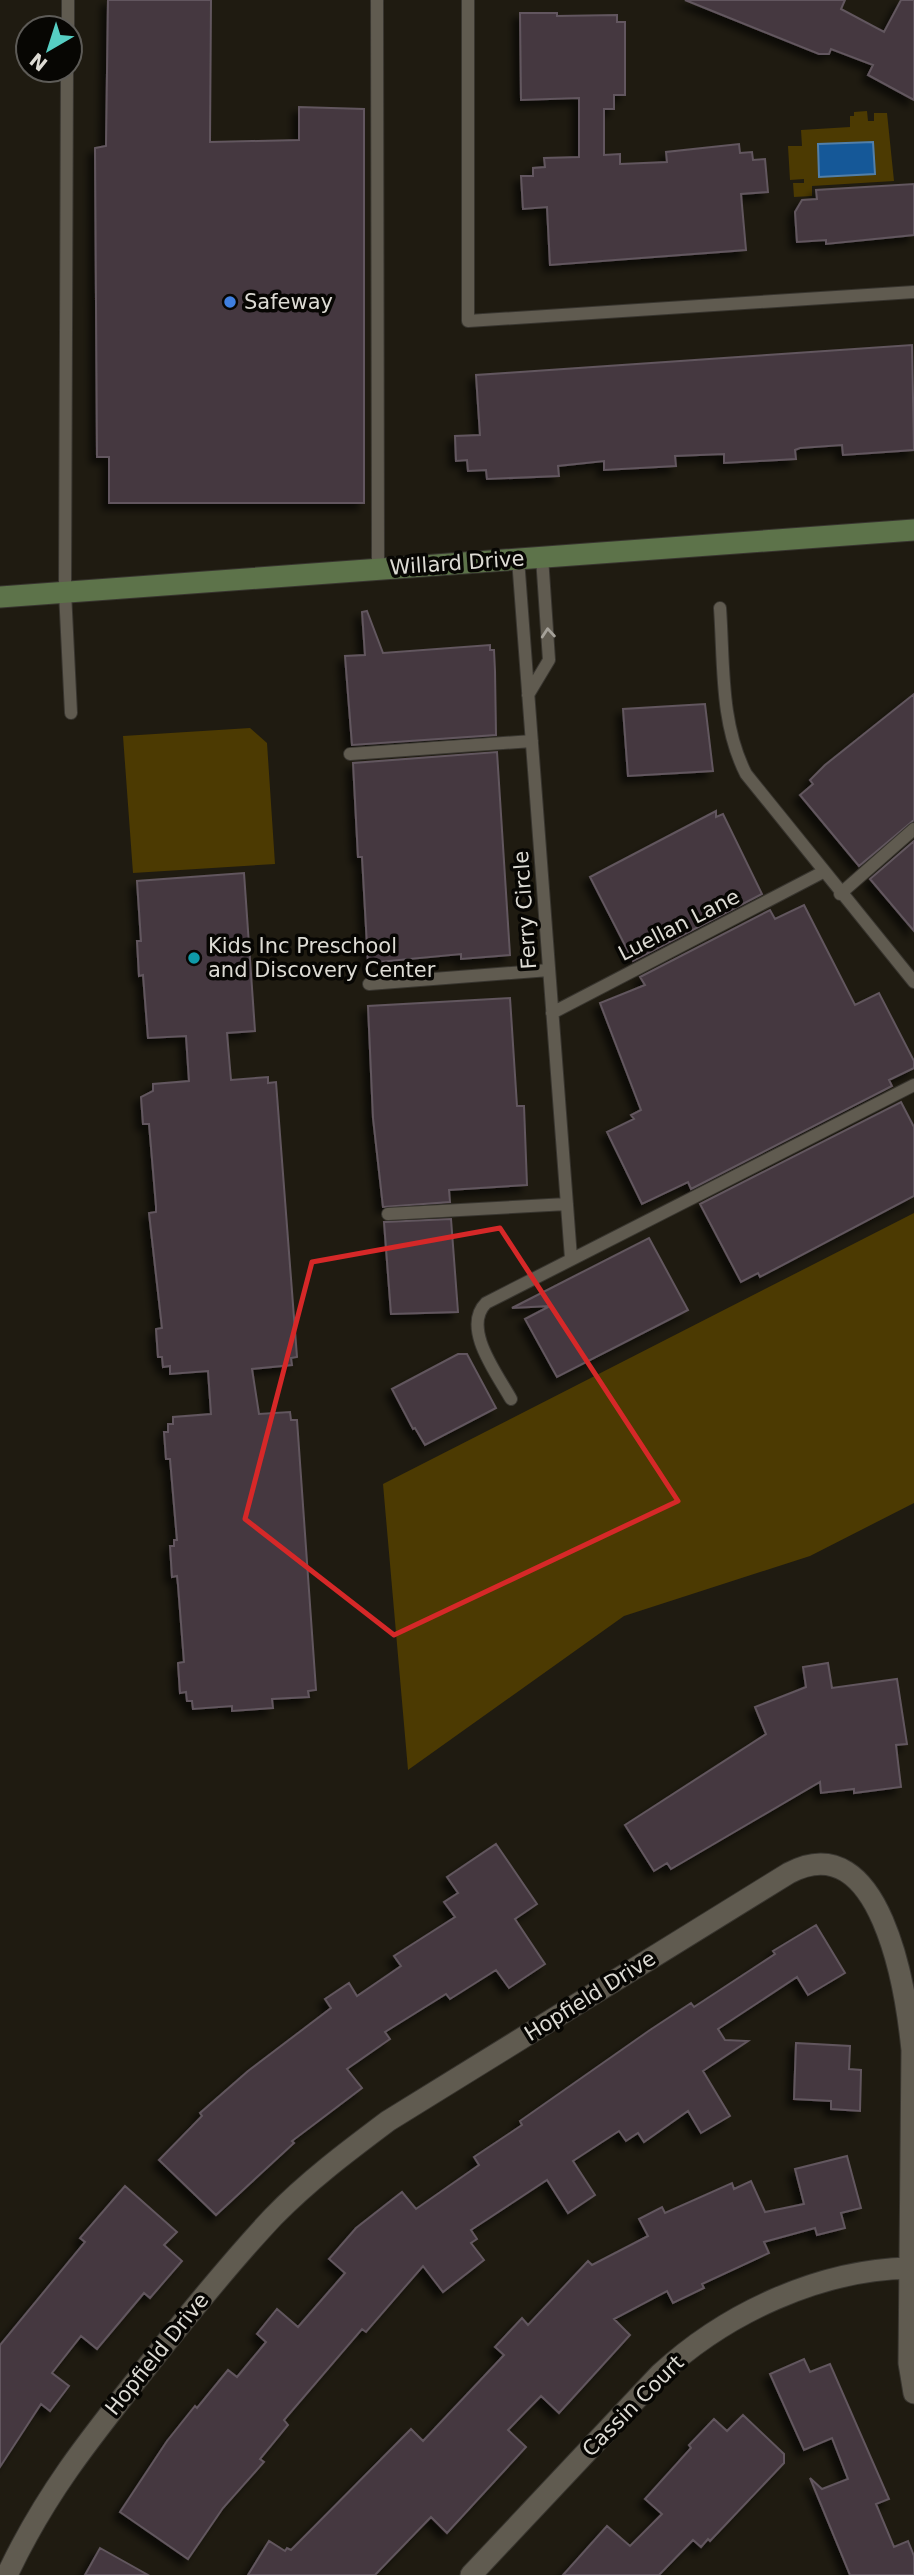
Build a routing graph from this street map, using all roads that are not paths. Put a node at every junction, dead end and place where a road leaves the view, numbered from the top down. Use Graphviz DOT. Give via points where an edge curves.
graph roads {
  1 [pos="377,0"];
  2 [pos="468,0"];
  3 [pos="67,84"];
  4 [pos="914,292"];
  5 [pos="914,530"];
  6 [pos="542,557"];
  7 [pos="518,559"];
  8 [pos="378,569"];
  9 [pos="65,592"];
  10 [pos="0,597"];
  11 [pos="720,608"];
  12 [pos="528,695"];
  13 [pos="71,713"];
  14 [pos="532,741"];
  15 [pos="350,754"];
  16 [pos="914,829"];
  17 [pos="823,872"];
  18 [pos="840,894"];
  19 [pos="549,970"];
  20 [pos="914,982"];
  21 [pos="369,984"];
  22 [pos="552,1013"];
  23 [pos="914,1086"];
  24 [pos="567,1204"];
  25 [pos="388,1214"];
  26 [pos="571,1258"];
  27 [pos="511,1399"];
  28 [pos="909,2268"];
  29 [pos="914,2393"];
  30 [pos="7,2575"];
  31 [pos="471,2575"];
  1 -- 8 [label="lane"];
  2 -- 4 [label="lane" via="468,321"];
  3 -- 9 [label="lane"];
  5 -- 6 [label="street, Willard Drive"];
  6 -- 7 [label="street, Willard Drive"];
  12 -- 6 [label="lane, one-way" via="549,660"];
  7 -- 8 [label="street, Willard Drive"];
  7 -- 12 [label="lane, Ferry Circle"];
  8 -- 9 [label="street, Willard Drive"];
  9 -- 10 [label="street, Willard Drive"];
  9 -- 13 [label="lane"];
  11 -- 17 [label="lane" via="733,748 746,774"];
  12 -- 14 [label="lane, Ferry Circle"];
  14 -- 15 [label="lane"];
  14 -- 19 [label="lane, Ferry Circle"];
  16 -- 18 [label="lane"];
  17 -- 18 [label="lane"];
  17 -- 22 [label="lane, Luellan Lane"];
  18 -- 20 [label="lane"];
  19 -- 21 [label="lane"];
  19 -- 22 [label="lane, Ferry Circle"];
  22 -- 24 [label="lane, Ferry Circle"];
  23 -- 26 [label="lane"];
  24 -- 25 [label="lane"];
  24 -- 26 [label="lane, Ferry Circle"];
  26 -- 27 [label="lane" via="499,1295 478,1314 479,1334"];
  28 -- 29 [label="street, Hopfield Drive" via="909,2363"];
  28 -- 30 [label="street, Hopfield Drive" via="912,2050 908,2005 897,1961 870,1895 858,1880 832,1863 801,1867 388,2121 331,2165 275,2215 217,2280 74,2458"];
  28 -- 31 [label="street, Cassin Court" via="825,2280 732,2321 694,2345 660,2374"];
}
